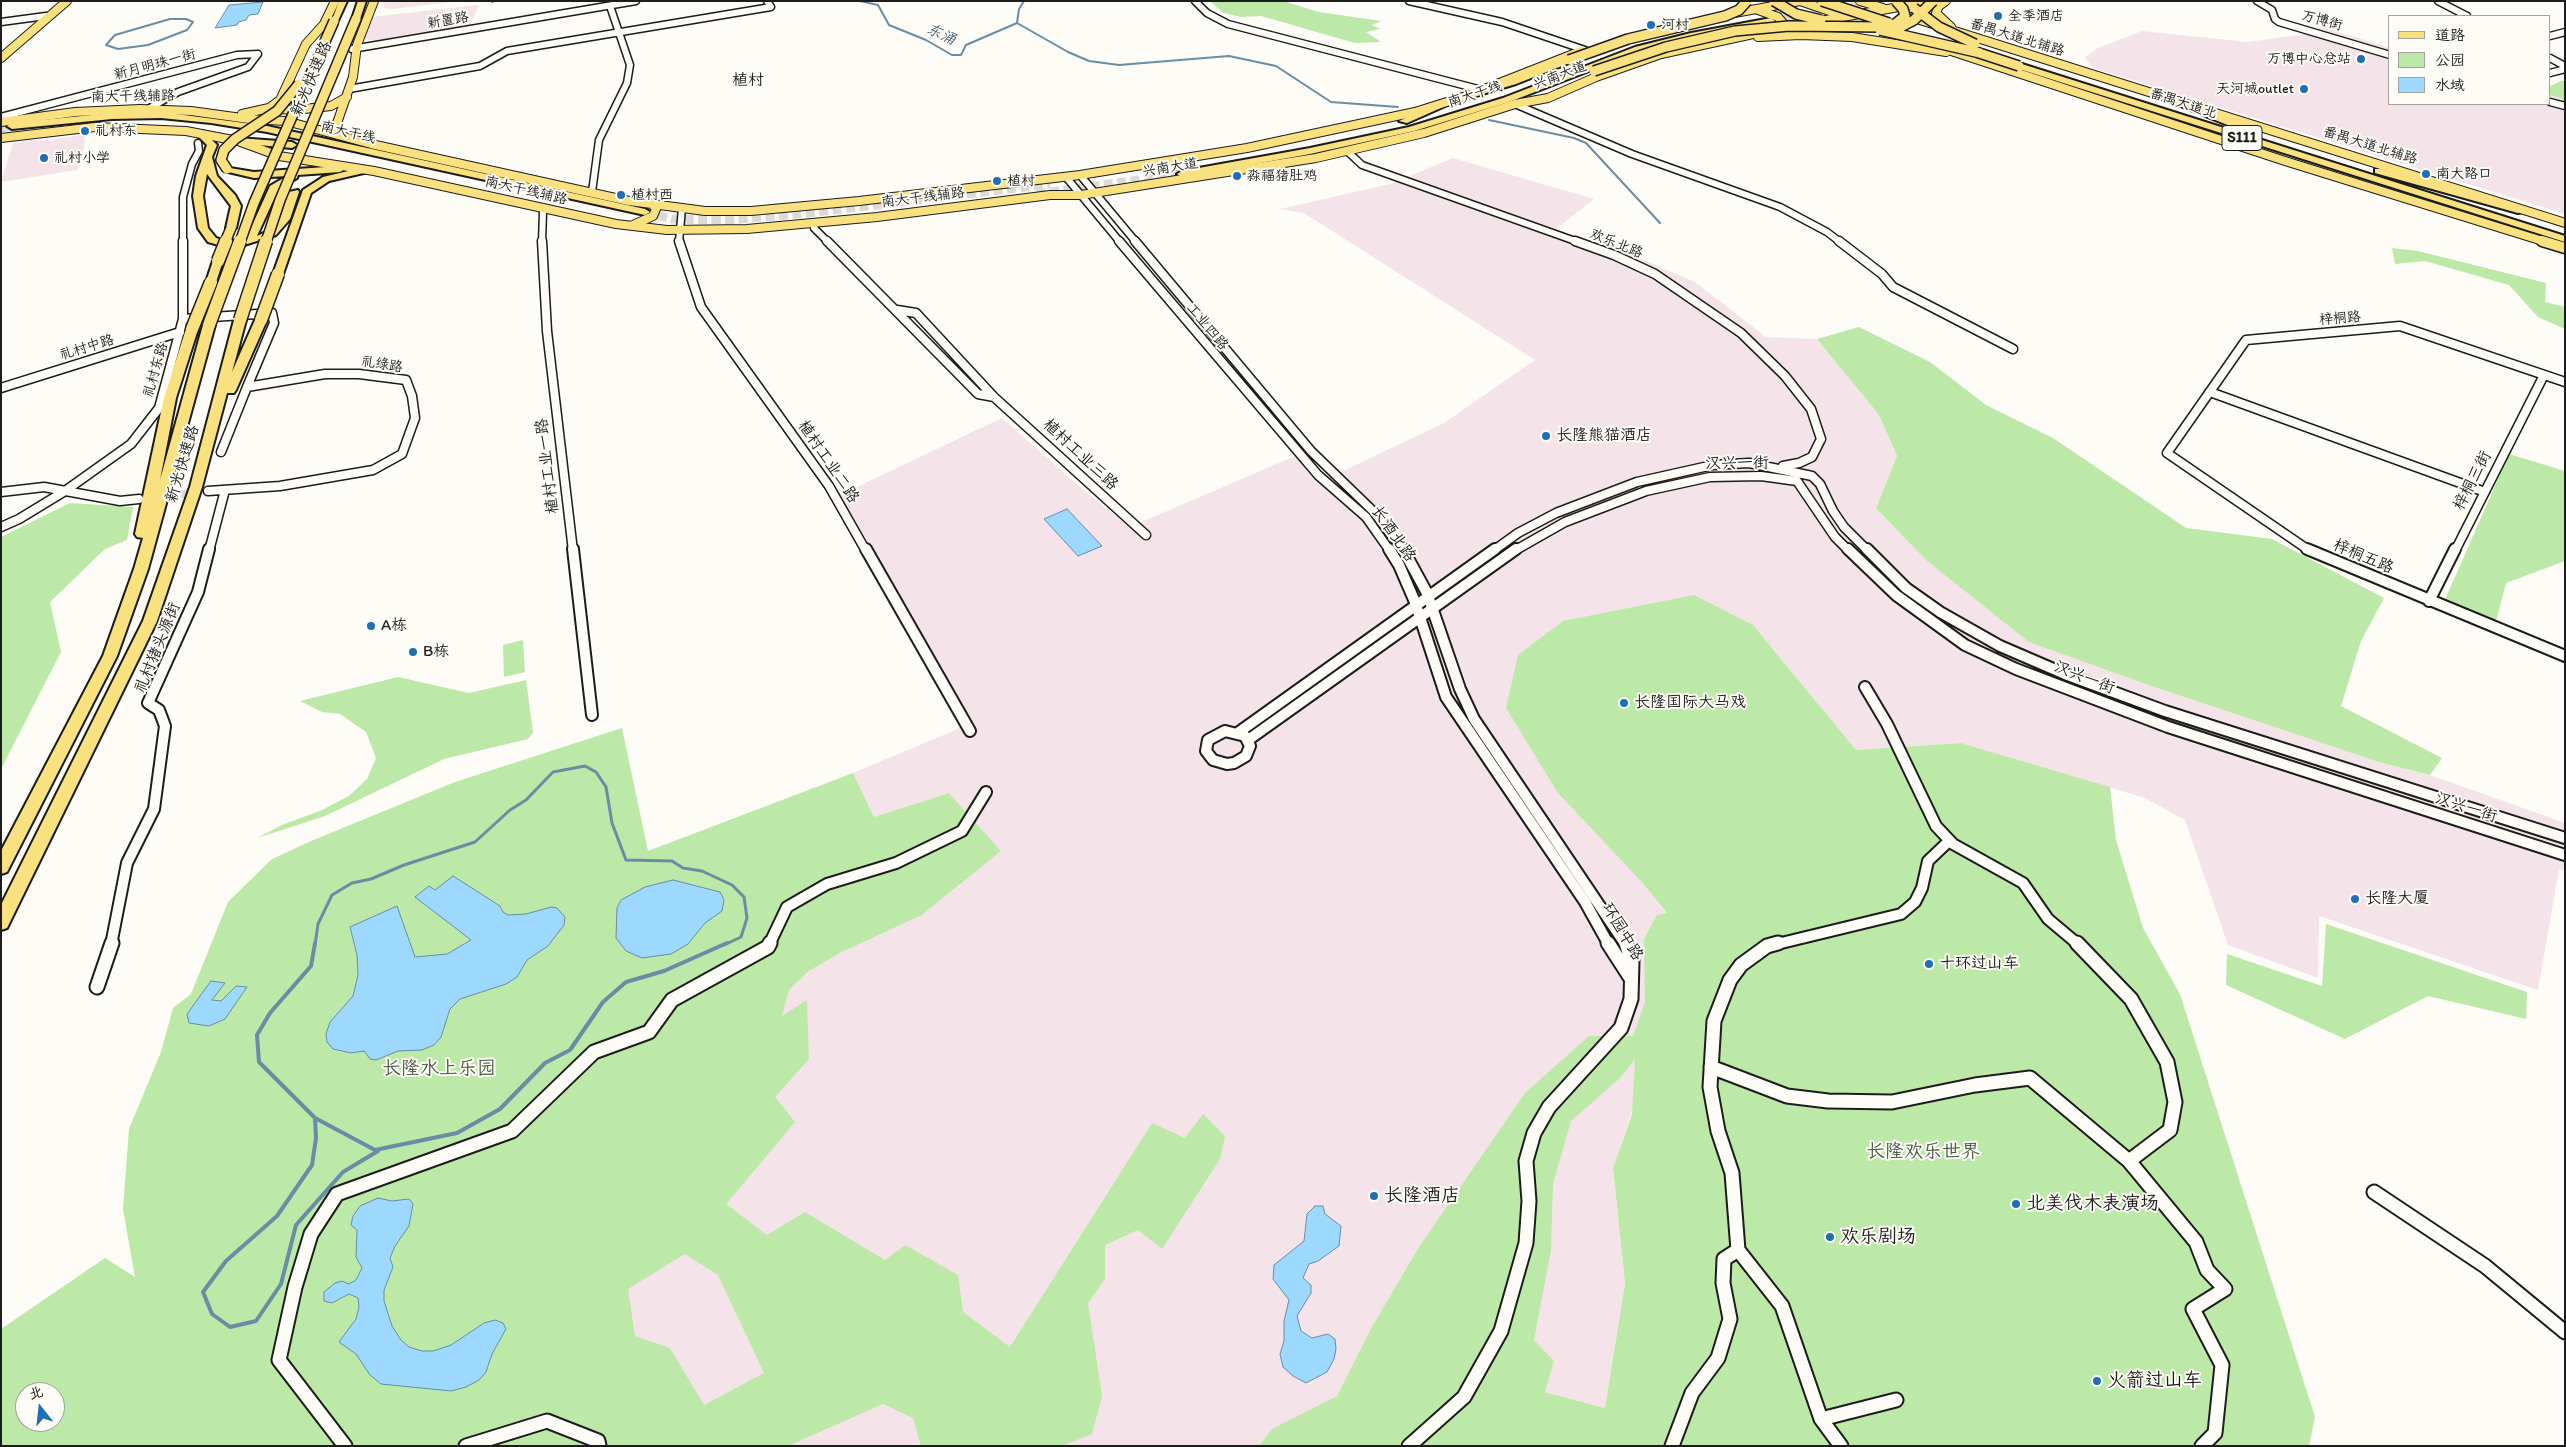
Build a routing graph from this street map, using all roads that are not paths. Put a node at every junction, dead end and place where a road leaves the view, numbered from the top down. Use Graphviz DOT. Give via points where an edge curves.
graph roads {
  1 [pos="67,1"];
  2 [pos="334,1"];
  3 [pos="343,1"];
  4 [pos="362,1"];
  5 [pos="374,1"];
  6 [pos="636,1"];
  7 [pos="767,1"];
  8 [pos="1195,1"];
  9 [pos="1409,1"];
  10 [pos="1740,1"];
  11 [pos="1763,1"];
  12 [pos="1774,1"];
  13 [pos="1800,1"];
  14 [pos="1822,1"];
  15 [pos="1838,1"];
  16 [pos="1860,1"];
  17 [pos="1896,1"];
  18 [pos="1906,1"];
  19 [pos="1932,1"];
  20 [pos="1946,1"];
  21 [pos="2257,1"];
  22 [pos="2438,1"];
  23 [pos="610,6"];
  24 [pos="1749,6"];
  25 [pos="1885,9"];
  26 [pos="2465,15"];
  27 [pos="46,16"];
  28 [pos="1846,16"];
  29 [pos="1,22"];
  30 [pos="1654,28"];
  31 [pos="1778,29"];
  32 [pos="619,31"];
  33 [pos="2565,32"];
  34 [pos="2551,36"];
  35 [pos="1971,37"];
  36 [pos="1720,40"];
  37 [pos="388,44"];
  38 [pos="352,49"];
  39 [pos="1585,50"];
  40 [pos="388,53"];
  41 [pos="2388,53"];
  42 [pos="1981,54"];
  43 [pos="1,58"];
  44 [pos="2551,59"];
  45 [pos="314,65"];
  46 [pos="2565,67"];
  47 [pos="2551,73"];
  48 [pos="333,74"];
  49 [pos="1482,90"];
  50 [pos="348,93"];
  51 [pos="1469,95"];
  52 [pos="2166,97"];
  53 [pos="1449,101"];
  54 [pos="2551,102"];
  55 [pos="278,103"];
  56 [pos="1515,104"];
  57 [pos="2565,106"];
  58 [pos="148,109"];
  59 [pos="226,115"];
  60 [pos="1482,116"];
  61 [pos="1404,121"];
  62 [pos="2169,123"];
  63 [pos="4,128"];
  64 [pos="1411,129"];
  65 [pos="339,135"];
  66 [pos="199,138"];
  67 [pos="238,141"];
  68 [pos="371,144"];
  69 [pos="2272,144"];
  70 [pos="292,145"];
  71 [pos="1347,151"];
  72 [pos="390,156"];
  73 [pos="196,157"];
  74 [pos="208,157"];
  75 [pos="2319,158"];
  76 [pos="1139,166"];
  77 [pos="365,170"];
  78 [pos="312,171"];
  79 [pos="1080,175"];
  80 [pos="1066,177"];
  81 [pos="1032,180"];
  82 [pos="1151,185"];
  83 [pos="990,186"];
  84 [pos="592,192"];
  85 [pos="1096,193"];
  86 [pos="1050,195"];
  87 [pos="1081,195"];
  88 [pos="992,203"];
  89 [pos="652,204"];
  90 [pos="682,208"];
  91 [pos="751,211"];
  92 [pos="2522,211"];
  93 [pos="543,212"];
  94 [pos="644,212"];
  95 [pos="634,223"];
  96 [pos="2565,223"];
  97 [pos="814,228"];
  98 [pos="747,229"];
  99 [pos="680,230"];
  100 [pos="2565,233"];
  101 [pos="2524,235"];
  102 [pos="2565,239"];
  103 [pos="233,244"];
  104 [pos="1139,247"];
  105 [pos="2565,248"];
  106 [pos="1127,250"];
  107 [pos="897,310"];
  108 [pos="183,319"];
  109 [pos="186,331"];
  110 [pos="2013,349"];
  111 [pos="2544,375"];
  112 [pos="2565,382"];
  113 [pos="247,387"];
  114 [pos="1,388"];
  115 [pos="2210,392"];
  116 [pos="994,397"];
  117 [pos="210,437"];
  118 [pos="1820,439"];
  119 [pos="222,452"];
  120 [pos="2167,453"];
  121 [pos="1777,467"];
  122 [pos="1812,476"];
  123 [pos="1344,482"];
  124 [pos="1796,482"];
  125 [pos="1334,488"];
  126 [pos="225,490"];
  127 [pos="65,491"];
  128 [pos="208,491"];
  129 [pos="1,492"];
  130 [pos="2485,492"];
  131 [pos="139,499"];
  132 [pos="1,527"];
  133 [pos="1146,535"];
  134 [pos="1429,598"];
  135 [pos="2429,601"];
  136 [pos="128,606"];
  137 [pos="1416,606"];
  138 [pos="1433,610"];
  139 [pos="1420,618"];
  140 [pos="2565,656"];
  141 [pos="1865,687"];
  142 [pos="592,715"];
  143 [pos="970,730"];
  144 [pos="1239,732"];
  145 [pos="1248,740"];
  146 [pos="986,792"];
  147 [pos="2565,838"];
  148 [pos="1950,841"];
  149 [pos="2565,855"];
  150 [pos="1,867"];
  151 [pos="1,923"];
  152 [pos="1630,977"];
  153 [pos="97,987"];
  154 [pos="1711,1067"];
  155 [pos="2129,1161"];
  156 [pos="2374,1192"];
  157 [pos="1738,1250"];
  158 [pos="2565,1332"];
  159 [pos="1896,1400"];
  160 [pos="1821,1419"];
  161 [pos="345,1446"];
  162 [pos="466,1446"];
  163 [pos="599,1446"];
  164 [pos="1409,1446"];
  165 [pos="1672,1446"];
  166 [pos="1841,1446"];
  167 [pos="2202,1446"];
  1 -- 43 [label="main road"];
  2 -- 55 [label="main road" via="324,24 306,44"];
  3 -- 45 [label="highway, 新光快速路, bridge"];
  4 -- 48 [label="highway, 新光快速路, bridge"];
  5 -- 50 [label="main road" via="359,39 355,72"];
  6 -- 23 [label="street, 新置路"];
  7 -- 32 [label="street" via="771,6"];
  8 -- 49 [label="street" via="1207,14 1223,22"];
  9 -- 39 [label="street" via="1502,22"];
  10 -- 30 [label="main road" via="1733,8 1714,15"];
  11 -- 19 [label="highway, bridge" via="1780,15 1803,26 1856,33 1885,32 1905,26"];
  12 -- 42 [label="highway, bridge" via="1786,10 1807,17 1912,36"];
  13 -- 24 [label="main road, 兴南大道"];
  13 -- 28 [label="main road"];
  14 -- 42 [label="highway, 番禺大道北 / S111, bridge"];
  15 -- 42 [label="highway, 番禺大道北 / S111, bridge"];
  16 -- 25 [label="main road, 番禺大道北铺路"];
  17 -- 56 [label="highway, bridge" via="1905,16 1895,24 1880,27 1789,26 1736,32 1666,47 1594,71"];
  18 -- 42 [label="highway, bridge" via="1938,27"];
  19 -- 25 [label="main road, 兴南大道"];
  20 -- 35 [label="main road" via="1937,9 1938,17"];
  21 -- 41 [label="street, 万博街" via="2272,10 2274,19 2280,22"];
  22 -- 26 [label="street"];
  23 -- 32 [label="street"];
  23 -- 37 [label="street, 新置路"];
  24 -- 30 [label="main road, 兴南大道"];
  24 -- 31 [label="main road" via="1775,15 1783,24"];
  24 -- 51 [label="highway, bridge" via="1724,16 1643,35"];
  25 -- 28 [label="main road, 兴南大道"];
  25 -- 35 [label="main road, 番禺大道北铺路"];
  27 -- 29 [label="street"];
  28 -- 31 [label="main road, 兴南大道"];
  28 -- 42 [label="main road"];
  30 -- 39 [label="main road, 兴南大道"];
  31 -- 36 [label="main road, 兴南大道"];
  32 -- 50 [label="street" via="507,51 480,66"];
  32 -- 84 [label="street" via="630,65 627,83 599,140"];
  33 -- 34 [label="street"];
  35 -- 52 [label="main road, 番禺大道北铺路"];
  36 -- 42 [label="main road" via="1787,35 1852,37"];
  36 -- 56 [label="main road, 兴南大道" via="1661,54 1548,98"];
  37 -- 38 [label="street, 新置路"];
  37 -- 40 [label="street"];
  39 -- 49 [label="main road, 兴南大道"];
  42 -- 62 [label="main road, 番禺大道北铺路"];
  42 -- 69 [label="highway, 番禺大道北 / S111, bridge"];
  44 -- 46 [label="street"];
  45 -- 78 [label="highway, bridge" via="278,110 235,139 224,150 221,160 227,169 254,175"];
  45 -- 136 [label="highway, 新光快速路, bridge" via="254,203 209,325"];
  46 -- 47 [label="street"];
  48 -- 103 [label="highway" via="333,94 285,218 277,228 258,239"];
  48 -- 117 [label="highway, 新光快速路, bridge" via="280,200 240,320"];
  49 -- 51 [label="main road, 兴南大道"];
  50 -- 55 [label="main road" via="331,106 295,110 279,109"];
  50 -- 65 [label="main road" via="336,127"];
  51 -- 53 [label="main road, 兴南大道"];
  52 -- 69 [label="highway"];
  52 -- 92 [label="main road, 番禺大道北辅路"];
  53 -- 61 [label="highway"];
  53 -- 76 [label="main road, 兴南大道" via="1323,133"];
  54 -- 57 [label="street"];
  55 -- 59 [label="main road" via="252,112"];
  56 -- 60 [label="main road, 兴南大道"];
  56 -- 110 [label="street" via="1632,154 1799,216 1827,232 1882,274 1893,287"];
  58 -- 59 [label="main road, 南大干线辅路"];
  58 -- 63 [label="main road, 南大干线辅路" via="75,112"];
  58 -- 63 [label="street, 新月明珠一街" via="178,92 248,67 258,54 237,55 99,93"];
  59 -- 65 [label="main road, 南大干线辅路" via="295,123"];
  60 -- 64 [label="highway"];
  60 -- 71 [label="main road, 兴南大道"];
  61 -- 64 [label="highway, 南大干线" via="1180,170 1310,152"];
  61 -- 64 [label="highway, 南大干线" via="1495,95 1645,40 1768,19 1645,48 1506,100"];
  62 -- 69 [label="highway"];
  62 -- 101 [label="main road"];
  63 -- 66 [label="main road, 南大干线辅路" via="154,128"];
  63 -- 70 [label="highway, 南大干线" via="157,122 219,129"];
  63 -- 72 [label="highway, 南大干线" via="96,116 176,116 267,129"];
  65 -- 68 [label="main road, 南大干线辅路"];
  66 -- 67 [label="main road, 南大干线辅路"];
  66 -- 73 [label="street, 礼村东路"];
  66 -- 74 [label="highway" via="211,143"];
  67 -- 70 [label="highway"];
  67 -- 77 [label="main road, 南大干线辅路" via="271,154"];
  68 -- 72 [label="highway"];
  68 -- 89 [label="main road, 南大干线辅路"];
  69 -- 75 [label="highway, 番禺大道北 / S111"];
  70 -- 95 [label="highway, 南大干线"];
  71 -- 82 [label="main road, 兴南大道"];
  71 -- 118 [label="street, 欢乐北路" via="1362,165 1614,255 1655,274 1741,333 1785,376 1811,409"];
  72 -- 94 [label="highway, 南大干线"];
  73 -- 74 [label="highway"];
  73 -- 108 [label="street, 礼村东路" via="183,197"];
  74 -- 103 [label="highway" via="198,189 203,228 212,240"];
  74 -- 109 [label="highway, bridge" via="212,176 236,206 211,282"];
  75 -- 92 [label="highway"];
  75 -- 100 [label="highway, 番禺大道北 / S111"];
  75 -- 101 [label="highway"];
  75 -- 102 [label="highway, 番禺大道北 / S111"];
  76 -- 79 [label="main road, 兴南大道"];
  76 -- 82 [label="main road" via="1128,175 1132,180"];
  77 -- 78 [label="highway"];
  77 -- 95 [label="main road, 南大干线辅路"];
  77 -- 117 [label="highway, bridge" via="326,178 307,192 260,320"];
  78 -- 103 [label="highway" via="278,183 253,234"];
  79 -- 80 [label="main road, 兴南大道"];
  79 -- 85 [label="street, 工业四路"];
  80 -- 81 [label="main road, 兴南大道"];
  80 -- 87 [label="street, 工业四路"];
  81 -- 83 [label="main road, 南大干线辅路"];
  82 -- 85 [label="main road, 兴南大道"];
  83 -- 88 [label="main road" via="1001,194"];
  83 -- 91 [label="main road, 南大干线辅路"];
  85 -- 87 [label="main road, 兴南大道"];
  85 -- 104 [label="street, 工业四路"];
  86 -- 87 [label="main road, 兴南大道"];
  86 -- 88 [label="main road, 南大干线辅路"];
  87 -- 106 [label="street, 工业四路"];
  88 -- 98 [label="main road, 南大干线辅路"];
  89 -- 90 [label="main road, 南大干线辅路"];
  89 -- 95 [label="main road" via="656,208 653,216"];
  90 -- 91 [label="main road, 南大干线辅路"];
  90 -- 99 [label="street, 植村工业二路"];
  91 -- 98 [label="main road" via="739,220 739,224"];
  92 -- 96 [label="main road, 番禺大道北辅路"];
  93 -- 142 [label="street, 植村工业一路" via="547,331"];
  95 -- 99 [label="main road, 南大干线辅路"];
  97 -- 107 [label="street, 植村工业三路"];
  98 -- 99 [label="main road, 南大干线辅路"];
  99 -- 143 [label="street, 植村工业二路" via="679,242 701,307 829,486"];
  101 -- 105 [label="main road"];
  104 -- 106 [label="street"];
  104 -- 123 [label="street, 工业四路" via="1311,451"];
  106 -- 125 [label="street, 工业四路" via="1318,475"];
  107 -- 116 [label="street, 植村工业三路" via="978,394"];
  107 -- 116 [label="street, 植村工业三路" via="916,313"];
  108 -- 109 [label="street, 礼村东路"];
  108 -- 113 [label="street" via="272,313 274,323"];
  109 -- 114 [label="street, 礼村中路"];
  109 -- 127 [label="street, 礼村东路" via="159,408 131,444"];
  109 -- 136 [label="highway"];
  111 -- 112 [label="street, 梓桐路"];
  111 -- 115 [label="street, 梓桐路" via="2400,326 2246,340"];
  111 -- 130 [label="street, 梓桐三街"];
  113 -- 119 [label="street"];
  113 -- 126 [label="street, 礼绿路" via="325,374 359,374 406,380 415,418 402,454 373,470 280,486"];
  115 -- 120 [label="street, 梓桐路"];
  115 -- 130 [label="street"];
  116 -- 133 [label="street, 植村工业三路"];
  117 -- 151 [label="highway, 新光快速路" via="196,488 150,621"];
  118 -- 121 [label="street" via="1812,457 1790,466"];
  118 -- 122 [label="street"];
  120 -- 135 [label="street, 梓桐五路" via="2303,548"];
  121 -- 122 [label="street, 汉兴一街"];
  121 -- 134 [label="street, 汉兴一街" via="1749,463 1713,465 1637,482 1556,513 1518,534"];
  122 -- 124 [label="street"];
  122 -- 147 [label="street, 汉兴一街" via="1820,484 1844,527 1906,588 1940,612 2000,646 2165,711"];
  123 -- 134 [label="street, 长酒北路" via="1396,538"];
  124 -- 138 [label="street, 汉兴一街" via="1761,476 1710,477 1646,491 1565,522 1526,542"];
  124 -- 149 [label="street, 汉兴一街" via="1835,537 1858,562 1896,595 1966,645 2016,669 2168,727"];
  125 -- 137 [label="street, 长酒北路" via="1366,518 1384,542 1399,565"];
  126 -- 128 [label="street, 礼绿路"];
  126 -- 153 [label="street, 礼村猪头源街" via="198,592 148,703 159,710 164,726 154,809 127,863 114,936"];
  127 -- 129 [label="street" via="44,487"];
  127 -- 131 [label="street" via="120,501"];
  127 -- 132 [label="street, 礼村东路"];
  130 -- 135 [label="street, 梓桐三街"];
  134 -- 137 [label="street, 汉兴一街"];
  134 -- 138 [label="street, 环园中路"];
  135 -- 140 [label="street, 梓桐五路"];
  136 -- 150 [label="highway, 新光快速路" via="110,656"];
  137 -- 139 [label="street, 环园中路"];
  137 -- 144 [label="street, 汉兴一街"];
  138 -- 139 [label="street, 汉兴一街"];
  138 -- 152 [label="street, 环园中路" via="1460,689 1474,719 1625,941 1632,961"];
  139 -- 145 [label="street, 汉兴一街"];
  139 -- 152 [label="street, 环园中路" via="1446,698 1585,902"];
  141 -- 148 [label="street" via="1887,724 1936,826"];
  144 -- 145 [label="street"];
  144 -- 145 [label="street" via="1225,731 1213,736 1206,745 1209,756 1220,763 1234,763 1250,751"];
  146 -- 161 [label="street" via="962,831 896,863 827,884 787,907 768,947 672,1000 649,1032 594,1052 512,1131 337,1194 311,1234 279,1360"];
  148 -- 154 [label="street" via="1928,861 1915,902 1901,914 1767,946 1741,965 1730,980 1714,1021"];
  148 -- 155 [label="street" via="2023,883 2048,919 2084,949 2131,999 2167,1062 2175,1102 2170,1130"];
  152 -- 164 [label="street" via="1631,999 1620,1028 1548,1107 1534,1133 1526,1161 1529,1201 1526,1243 1502,1331 1464,1397"];
  154 -- 155 [label="street" via="1787,1096 1828,1101 1892,1102 1974,1084 2030,1078"];
  154 -- 157 [label="street" via="1710,1087 1718,1131 1732,1173"];
  155 -- 167 [label="street" via="2196,1242 2207,1270 2224,1289 2193,1309 2222,1365 2215,1434"];
  156 -- 158 [label="street" via="2485,1266"];
  157 -- 160 [label="street" via="1782,1306"];
  157 -- 165 [label="street" via="1724,1259 1723,1282 1730,1319 1718,1358 1692,1393"];
  159 -- 160 [label="street"];
  160 -- 166 [label="street"];
  162 -- 163 [label="street" via="547,1421 598,1441"];
}
